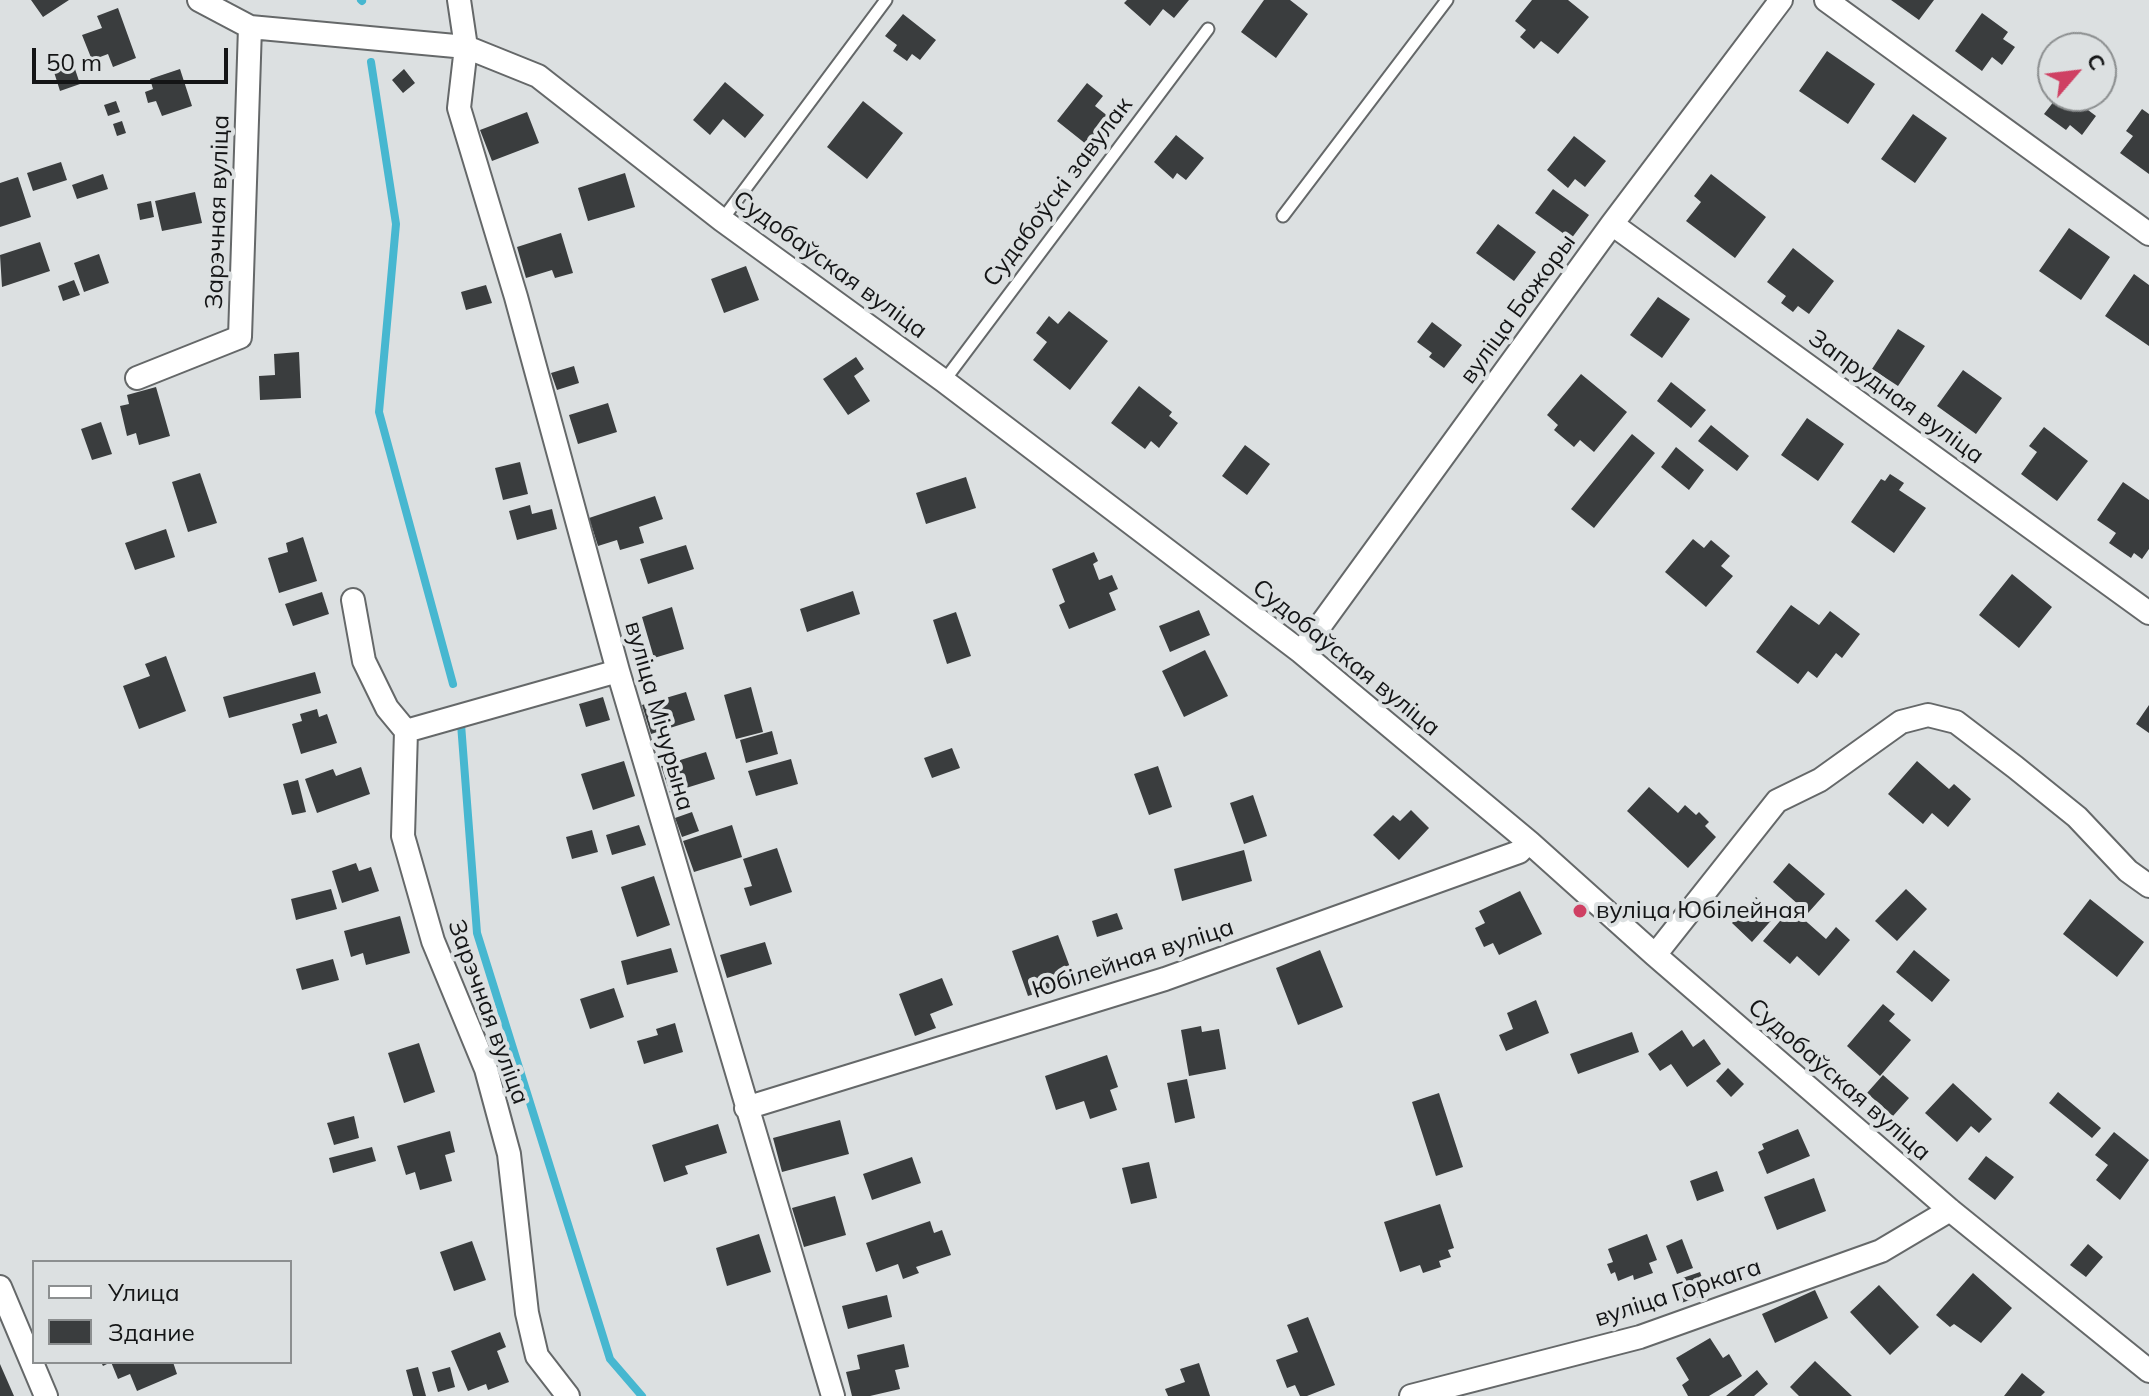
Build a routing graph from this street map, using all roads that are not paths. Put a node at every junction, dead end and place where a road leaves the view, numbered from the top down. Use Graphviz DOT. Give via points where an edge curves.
graph roads {
  1 [pos="199,0"];
  2 [pos="459,0"];
  3 [pos="886,0"];
  4 [pos="1447,0"];
  5 [pos="1781,0"];
  6 [pos="1826,0"];
  7 [pos="250,27"];
  8 [pos="1208,29"];
  9 [pos="466,47"];
  10 [pos="1283,216"];
  11 [pos="722,220"];
  12 [pos="1612,224"];
  13 [pos="2149,234"];
  14 [pos="137,378"];
  15 [pos="944,381"];
  16 [pos="353,600"];
  17 [pos="2149,613"];
  18 [pos="1301,652"];
  19 [pos="618,671"];
  20 [pos="406,731"];
  21 [pos="1529,842"];
  22 [pos="2149,886"];
  23 [pos="1655,955"];
  24 [pos="746,1108"];
  25 [pos="1950,1210"];
  26 [pos="0,1287"];
  27 [pos="32,1363"];
  28 [pos="32,1364"];
  29 [pos="2149,1371"];
  30 [pos="46,1396"];
  31 [pos="568,1396"];
  32 [pos="833,1396"];
  33 [pos="1411,1396"];
  1 -- 7 [label="street"];
  2 -- 9 [label="street, вуліца Мічурына"];
  3 -- 11 [label="lane"];
  4 -- 10 [label="lane"];
  5 -- 12 [label="street, вуліца Бажоры"];
  6 -- 13 [label="street"];
  7 -- 9 [label="street"];
  7 -- 14 [label="street, Зарэчная вуліца" via="240,337"];
  8 -- 15 [label="lane, Судабоўскі завулак"];
  9 -- 11 [label="street, Судобаўская вуліца" via="538,76"];
  9 -- 19 [label="street, вуліца Мічурына" via="459,108"];
  11 -- 15 [label="street, Судобаўская вуліца"];
  12 -- 17 [label="street, Запрудная вуліца"];
  12 -- 18 [label="street, вуліца Бажоры"];
  15 -- 18 [label="street, Судобаўская вуліца"];
  16 -- 20 [label="street" via="364,661 387,708"];
  18 -- 21 [label="street, Судобаўская вуліца"];
  19 -- 20 [label="street"];
  19 -- 24 [label="street, вуліца Мічурына"];
  20 -- 31 [label="street, Зарэчная вуліца" via="403,836 433,941 486,1069 505,1140 537,1356"];
  21 -- 23 [label="street, Судобаўская вуліца"];
  21 -- 24 [label="street, Юбілейная вуліца" via="1519,852 1165,979"];
  22 -- 23 [label="street" via="2015,767 1956,722 1928,715 1901,722 1820,780 1777,801"];
  23 -- 25 [label="street, Судобаўская вуліца"];
  24 -- 32 [label="street, вуліца Мічурына"];
  25 -- 29 [label="street, Судобаўская вуліца"];
  25 -- 33 [label="street, вуліца Горкага" via="1881,1251 1640,1337"];
  26 -- 27 [label="street"];
  28 -- 30 [label="street"];
}
